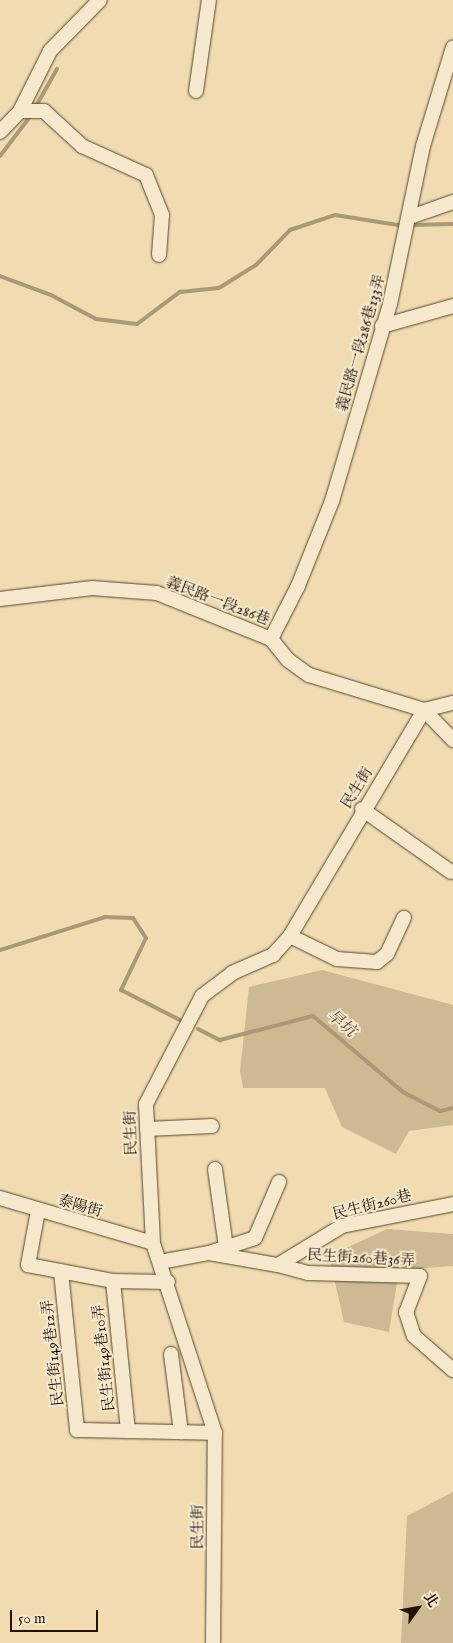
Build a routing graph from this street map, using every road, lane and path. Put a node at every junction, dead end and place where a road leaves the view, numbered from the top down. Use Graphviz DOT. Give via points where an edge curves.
graph roads {
  1 [pos="100,0"];
  2 [pos="209,0"];
  3 [pos="453,47"];
  4 [pos="196,91"];
  5 [pos="20,112"];
  6 [pos="0,132"];
  7 [pos="453,202"];
  8 [pos="408,222"];
  9 [pos="159,255"];
  10 [pos="453,306"];
  11 [pos="382,326"];
  12 [pos="0,599"];
  13 [pos="271,639"];
  14 [pos="453,703"];
  15 [pos="424,710"];
  16 [pos="453,740"];
  17 [pos="362,809"];
  18 [pos="451,872"];
  19 [pos="404,918"];
  20 [pos="290,936"];
  21 [pos="212,1126"];
  22 [pos="147,1129"];
  23 [pos="216,1169"];
  24 [pos="279,1182"];
  25 [pos="0,1198"];
  26 [pos="453,1204"];
  27 [pos="38,1211"];
  28 [pos="153,1244"];
  29 [pos="226,1247"];
  30 [pos="209,1253"];
  31 [pos="160,1262"];
  32 [pos="278,1265"];
  33 [pos="61,1272"];
  34 [pos="113,1281"];
  35 [pos="168,1282"];
  36 [pos="172,1354"];
  37 [pos="453,1370"];
  38 [pos="128,1431"];
  39 [pos="181,1432"];
  40 [pos="215,1433"];
  41 [pos="213,1643"];
  1 -- 5 [label="street" via="50,51"];
  2 -- 4 [label="street"];
  3 -- 8 [label="street, 義民路一段286巷133弄" via="423,146"];
  5 -- 6 [label="street"];
  5 -- 9 [label="street" via="44,111 82,146 146,175 153,183 162,215"];
  7 -- 8 [label="street"];
  8 -- 11 [label="street, 義民路一段286巷133弄"];
  10 -- 11 [label="street"];
  11 -- 13 [label="street, 義民路一段286巷133弄" via="332,501 298,586"];
  12 -- 13 [label="street, 義民路一段286巷" via="127,588 157,594"];
  13 -- 15 [label="street, 義民路一段286巷" via="288,660 309,675"];
  14 -- 15 [label="street"];
  15 -- 16 [label="street, 義民路一段286巷"];
  15 -- 17 [label="street, 民生街"];
  17 -- 18 [label="street"];
  17 -- 20 [label="street, 民生街"];
  19 -- 20 [label="street" via="387,954 377,962 337,959"];
  20 -- 22 [label="street, 民生街" via="273,955 232,974 202,996 146,1104"];
  21 -- 22 [label="street"];
  22 -- 28 [label="street, 民生街"];
  23 -- 29 [label="street"];
  24 -- 29 [label="street" via="255,1238"];
  25 -- 27 [label="street, 泰陽街"];
  26 -- 32 [label="street, 民生街260巷" via="342,1226"];
  27 -- 28 [label="street, 泰陽街"];
  27 -- 33 [label="street" via="28,1265"];
  28 -- 31 [label="street, 民生街"];
  29 -- 30 [label="street"];
  30 -- 31 [label="street"];
  30 -- 32 [label="street"];
  31 -- 35 [label="street, 民生街"];
  32 -- 37 [label="street, 民生街260巷36弄" via="308,1273 420,1276 406,1312 414,1336"];
  33 -- 34 [label="street"];
  33 -- 38 [label="street, 民生街149巷12弄" via="77,1430"];
  34 -- 35 [label="street"];
  34 -- 38 [label="street, 民生街149巷10弄"];
  35 -- 40 [label="street, 民生街"];
  36 -- 39 [label="street"];
  38 -- 39 [label="street"];
  39 -- 40 [label="street"];
  40 -- 41 [label="street, 民生街"];
}
